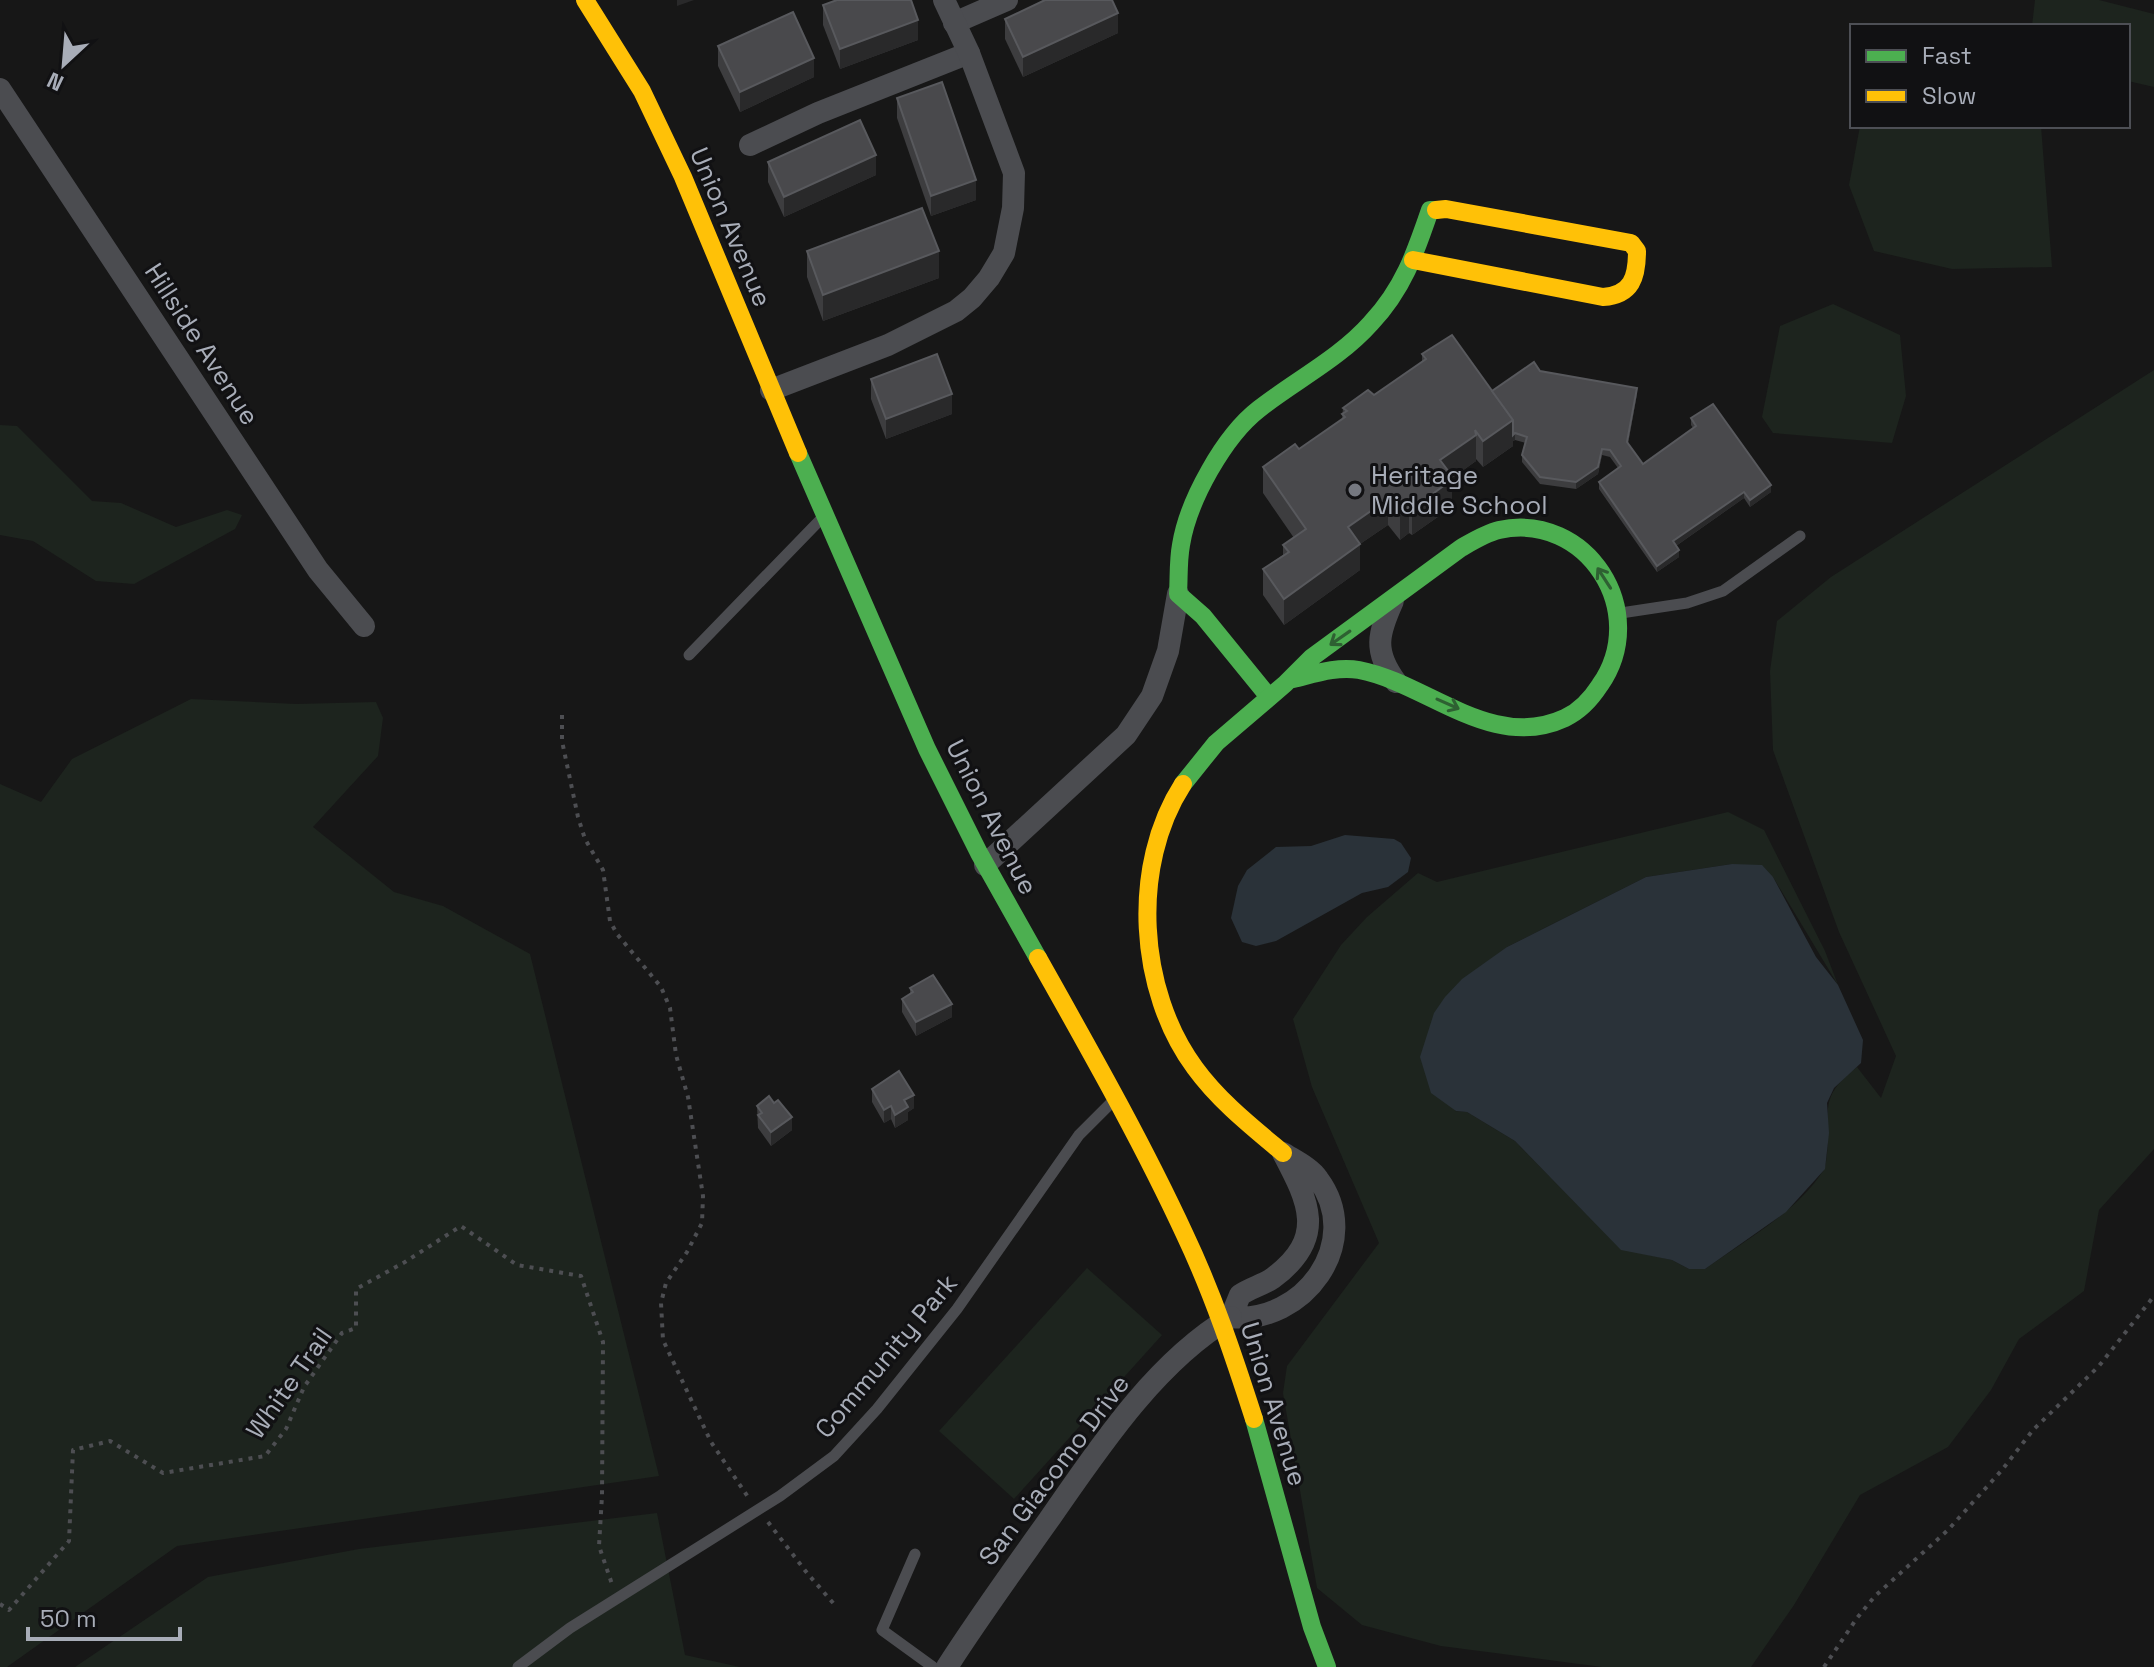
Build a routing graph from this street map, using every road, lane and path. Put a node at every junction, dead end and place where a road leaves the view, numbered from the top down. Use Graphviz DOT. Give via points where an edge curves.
graph roads {
  1 [pos="585,0"];
  2 [pos="944,0"];
  3 [pos="1007,0"];
  4 [pos="954,23"];
  5 [pos="969,53"];
  6 [pos="0,89"];
  7 [pos="750,145"];
  8 [pos="1413,260"];
  9 [pos="771,390"];
  10 [pos="824,516"];
  11 [pos="1800,536"];
  12 [pos="1178,594"];
  13 [pos="1393,601"];
  14 [pos="1617,613"];
  15 [pos="364,626"];
  16 [pos="689,655"];
  17 [pos="1293,679"];
  18 [pos="1396,682"];
  19 [pos="1269,697"];
  20 [pos="562,715"];
  21 [pos="985,865"];
  22 [pos="1116,1097"];
  23 [pos="1283,1153"];
  24 [pos="2154,1296"];
  25 [pos="1227,1319"];
  26 [pos="758,1510"];
  27 [pos="915,1554"];
  28 [pos="617,1598"];
  29 [pos="0,1604"];
  30 [pos="834,1604"];
  31 [pos="518,1667"];
  32 [pos="933,1667"];
  33 [pos="947,1667"];
  34 [pos="1327,1667"];
  35 [pos="1824,1667"];
  1 -- 9 [label="street, Union Avenue" via="642,91"];
  2 -- 4 [label="street"];
  3 -- 4 [label="street"];
  4 -- 5 [label="street"];
  5 -- 7 [label="street"];
  5 -- 9 [label="street" via="1014,173 1004,253 989,278 956,311 888,345"];
  6 -- 15 [label="street, Hillside Avenue" via="318,570"];
  8 -- 8 [label="street" via="1426,218 1437,208 1622,240 1637,251 1632,285 1617,297"];
  8 -- 12 [label="street" via="1370,325 1256,411 1220,450 1181,543"];
  9 -- 10 [label="street, Union Avenue"];
  10 -- 16 [label="lane"];
  10 -- 21 [label="street, Union Avenue" via="927,749"];
  11 -- 14 [label="lane" via="1723,591 1687,603"];
  12 -- 19 [label="street" via="1203,616"];
  12 -- 21 [label="street" via="1168,651 1152,696 1126,735"];
  14 -- 13 [label="street, one-way" via="1611,586 1592,561 1569,542 1522,528 1482,536"];
  13 -- 17 [label="street, one-way" via="1311,658"];
  13 -- 18 [label="street" via="1379,646 1384,667"];
  18 -- 14 [label="street, one-way" via="1489,722 1521,730 1550,726 1583,707 1604,683 1616,652"];
  17 -- 18 [label="street" via="1326,670 1356,670"];
  17 -- 19 [label="street"];
  19 -- 23 [label="street" via="1202,757 1180,793 1155,856 1147,929 1155,981 1185,1053 1224,1102"];
  20 -- 26 [label="path" via="562,741 578,817 603,870 610,921 661,987 688,1097 702,1223 666,1283 663,1340 711,1442"];
  21 -- 22 [label="street, Union Avenue"];
  22 -- 25 [label="street, Union Avenue"];
  22 -- 26 [label="lane, Community Park" via="1079,1135 957,1309 877,1409 834,1456"];
  23 -- 25 [label="street, San Giacomo Drive" via="1303,1190 1306,1234 1286,1267 1240,1295"];
  23 -- 25 [label="street" via="1317,1176 1332,1203 1336,1229 1330,1257 1319,1277 1278,1309 1251,1319"];
  24 -- 35 [label="path" via="2099,1366 2033,1430 1948,1530 1875,1596"];
  25 -- 33 [label="street, San Giacomo Drive" via="1166,1368 1132,1407"];
  25 -- 34 [label="street, Union Avenue"];
  26 -- 28 [label="lane, Community Park"];
  26 -- 30 [label="path"];
  27 -- 32 [label="lane" via="882,1630"];
  28 -- 29 [label="path, White Trail" via="599,1546 603,1342 581,1276 517,1265 461,1226 356,1289 356,1328 342,1333 265,1456 163,1473 110,1441 73,1450 69,1541 9,1610"];
  28 -- 31 [label="lane, Community Park"];
}
